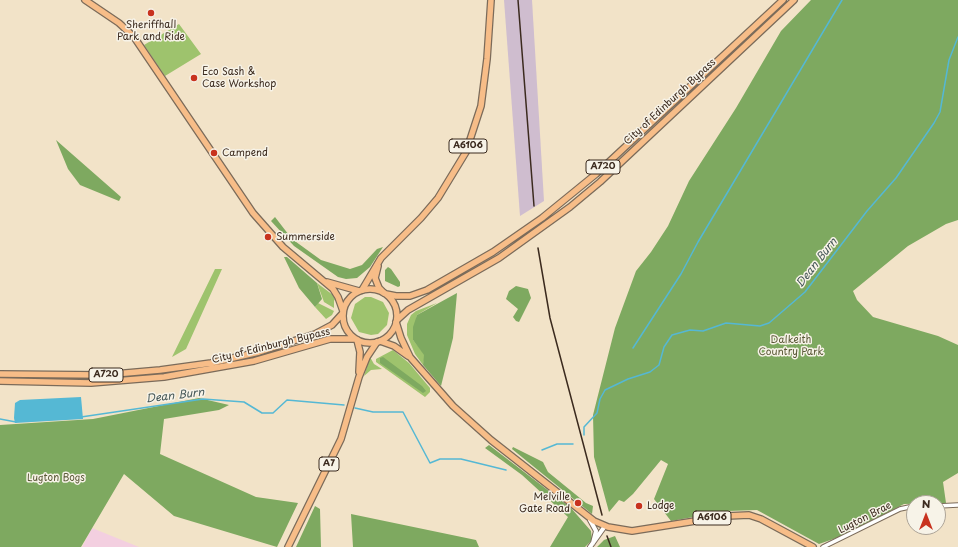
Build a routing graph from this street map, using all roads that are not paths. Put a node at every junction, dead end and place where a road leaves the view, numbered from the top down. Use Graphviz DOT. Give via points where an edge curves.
graph roads {
  1 [pos="85,0"];
  2 [pos="491,0"];
  3 [pos="783,0"];
  4 [pos="794,0"];
  5 [pos="379,262"];
  6 [pos="323,280"];
  7 [pos="360,290"];
  8 [pos="385,293"];
  9 [pos="343,313"];
  10 [pos="396,321"];
  11 [pos="356,339"];
  12 [pos="378,342"];
  13 [pos="410,357"];
  14 [pos="0,374"];
  15 [pos="359,377"];
  16 [pos="0,381"];
  17 [pos="958,505"];
  18 [pos="946,506"];
  19 [pos="906,508"];
  20 [pos="589,518"];
  21 [pos="605,526"];
  22 [pos="592,545"];
  23 [pos="288,547"];
  24 [pos="813,547"];
  25 [pos="823,547"];
  1 -- 6 [label="main road" via="119,23 134,37 253,213 283,247"];
  2 -- 5 [label="main road, A6106" via="481,106 466,152 430,208"];
  3 -- 8 [label="main road, City of Edinburgh Bypass / A720" via="596,174 542,218 493,252 427,290 410,296"];
  4 -- 10 [label="main road, City of Edinburgh Bypass / A720" via="600,182 499,258 408,310"];
  5 -- 7 [label="main road, A6106"];
  5 -- 8 [label="main road" via="375,278"];
  6 -- 7 [label="main road"];
  6 -- 9 [label="main road" via="336,293"];
  7 -- 8 [label="main road" via="372,289"];
  7 -- 9 [label="main road" via="347,301"];
  8 -- 10 [label="main road" via="394,303"];
  9 -- 11 [label="main road" via="345,328"];
  9 -- 14 [label="main road, City of Edinburgh Bypass / A720" via="332,325 315,334 259,352 212,363 103,375"];
  10 -- 12 [label="main road" via="390,335"];
  10 -- 13 [label="main road, A6106"];
  11 -- 12 [label="main road" via="368,343"];
  11 -- 15 [label="main road, A7" via="360,352"];
  11 -- 16 [label="main road, City of Edinburgh Bypass / A720" via="330,339 254,361 164,377 83,383"];
  12 -- 13 [label="main road, A6106" via="394,346"];
  12 -- 15 [label="main road, A7" via="367,357"];
  13 -- 20 [label="main road, A6106" via="438,391 483,433"];
  15 -- 23 [label="main road, A7" via="341,439"];
  17 -- 18 [label="street"];
  19 -- 25 [label="street, Lugton Brae"];
  20 -- 21 [label="main road, A6106"];
  20 -- 22 [label="street" via="596,531"];
  21 -- 22 [label="street"];
  21 -- 24 [label="main road, A6106" via="640,530 727,516 750,515"];
}
